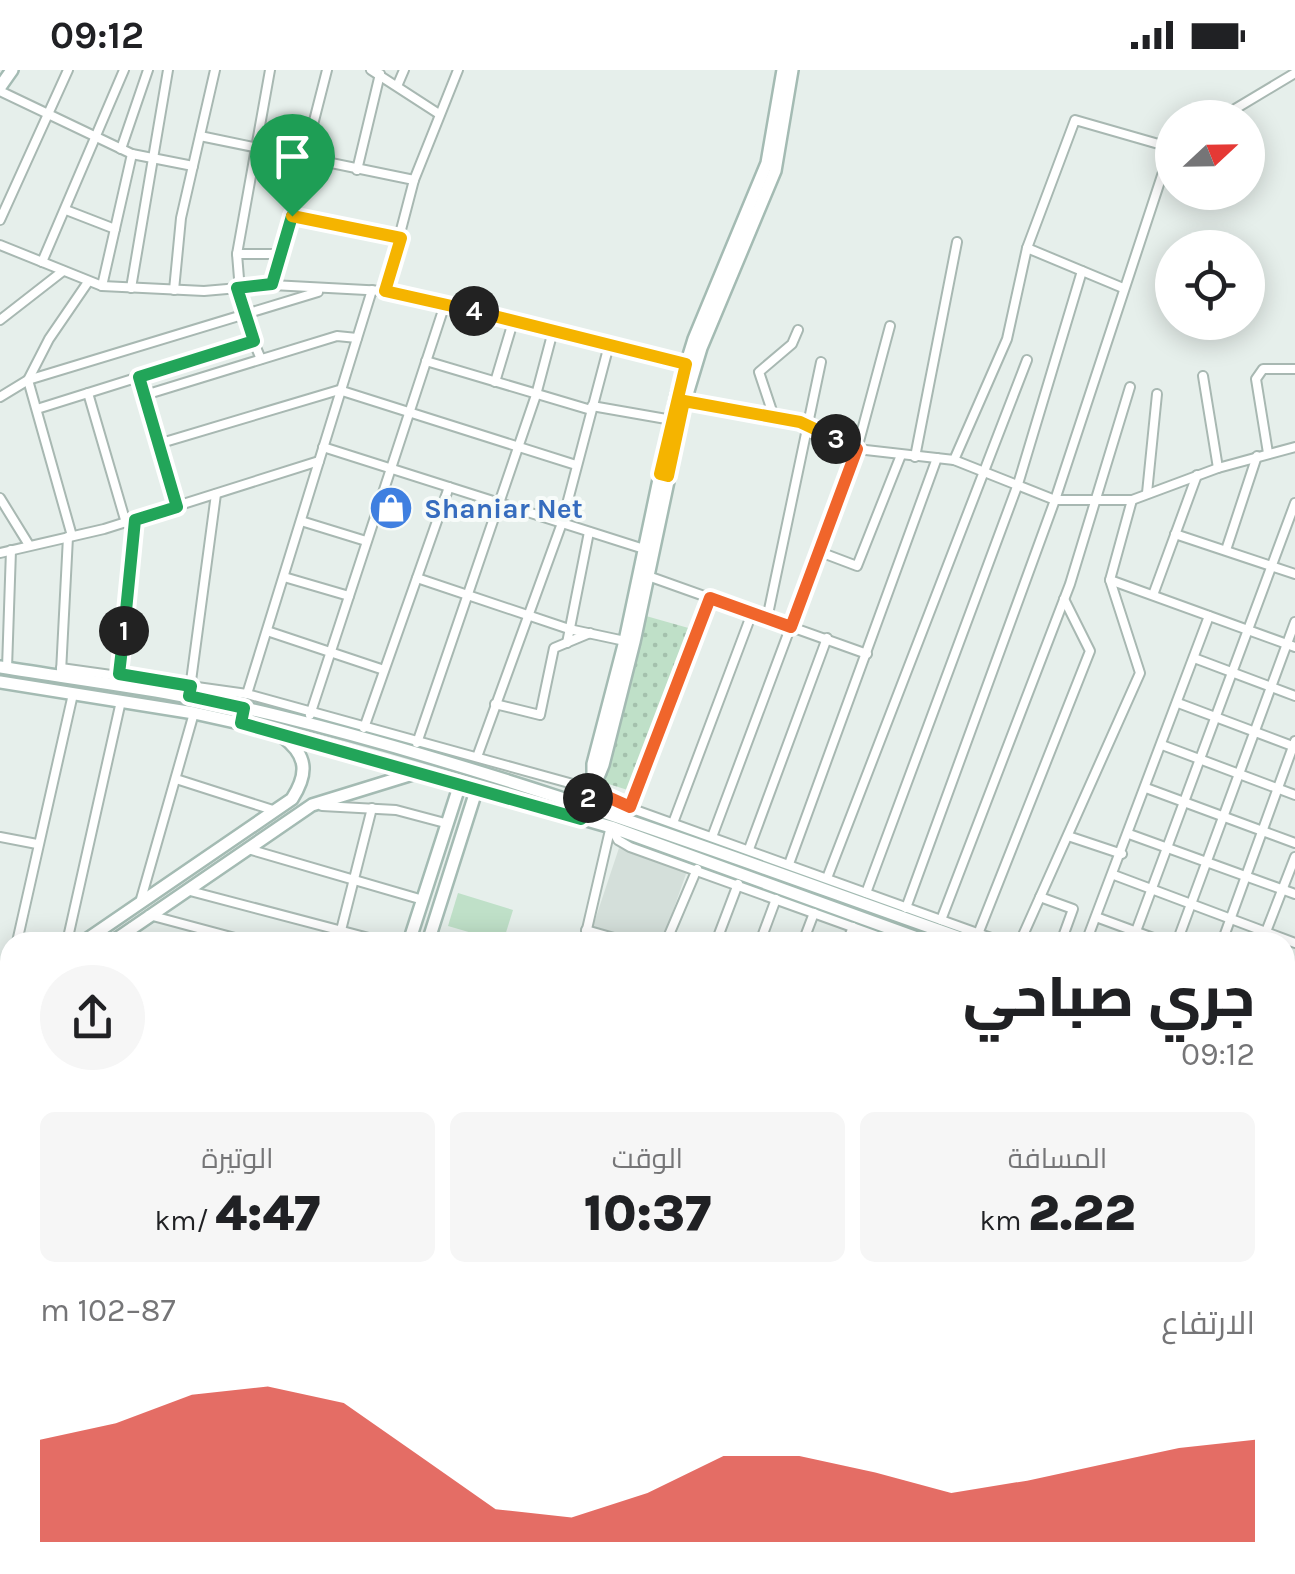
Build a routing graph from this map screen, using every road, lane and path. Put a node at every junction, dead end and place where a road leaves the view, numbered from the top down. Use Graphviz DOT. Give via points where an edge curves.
graph roads {
  1 [pos="12,70"];
  2 [pos="68,70"];
  3 [pos="124,70"];
  4 [pos="151,70"];
  5 [pos="215,70"];
  6 [pos="270,70"];
  7 [pos="327,70"];
  8 [pos="404,70"];
  9 [pos="458,70"];
  10 [pos="784,70"];
  11 [pos="792,70"];
  12 [pos="168,71"];
  13 [pos="375,72"];
  14 [pos="1295,73"];
  15 [pos="398,84"];
  16 [pos="1,85"];
  17 [pos="1250,100"];
  18 [pos="439,114"];
  19 [pos="50,118"];
  20 [pos="200,136"];
  21 [pos="96,139"];
  22 [pos="1155,142"];
  23 [pos="254,146"];
  24 [pos="120,149"];
  25 [pos="132,154"];
  26 [pos="307,156"];
  27 [pos="151,160"];
  28 [pos="193,166"];
  29 [pos="356,170"];
  30 [pos="414,180"];
  31 [pos="1155,191"];
  32 [pos="66,210"];
  33 [pos="292,216"];
  34 [pos="0,220"];
  35 [pos="115,229"];
  36 [pos="401,238"];
  37 [pos="957,242"];
  38 [pos="0,245"];
  39 [pos="1027,248"];
  40 [pos="10,249"];
  41 [pos="237,254"];
  42 [pos="283,254"];
  43 [pos="0,258"];
  44 [pos="42,262"];
  45 [pos="63,271"];
  46 [pos="1082,271"];
  47 [pos="88,282"];
  48 [pos="272,284"];
  49 [pos="102,286"];
  50 [pos="131,288"];
  51 [pos="237,288"];
  52 [pos="1123,288"];
  53 [pos="174,290"];
  54 [pos="326,290"];
  55 [pos="372,290"];
  56 [pos="385,291"];
  57 [pos="445,304"];
  58 [pos="242,315"];
  59 [pos="0,320"];
  60 [pos="513,322"];
  61 [pos="890,326"];
  62 [pos="798,330"];
  63 [pos="553,332"];
  64 [pos="357,338"];
  65 [pos="254,341"];
  66 [pos="608,346"];
  67 [pos="261,359"];
  68 [pos="1027,360"];
  69 [pos="426,361"];
  70 [pos="821,362"];
  71 [pos="686,364"];
  72 [pos="1295,370"];
  73 [pos="1203,376"];
  74 [pos="139,377"];
  75 [pos="28,380"];
  76 [pos="496,382"];
  77 [pos="1130,387"];
  78 [pos="338,390"];
  79 [pos="88,392"];
  80 [pos="1157,394"];
  81 [pos="536,395"];
  82 [pos="145,396"];
  83 [pos="0,397"];
  84 [pos="684,401"];
  85 [pos="591,408"];
  86 [pos="36,409"];
  87 [pos="408,412"];
  88 [pos="774,417"];
  89 [pos="672,420"];
  90 [pos="808,426"];
  91 [pos="158,444"];
  92 [pos="518,446"];
  93 [pos="1295,446"];
  94 [pos="324,447"];
  95 [pos="857,449"];
  96 [pos="1268,452"];
  97 [pos="901,456"];
  98 [pos="915,456"];
  99 [pos="1257,456"];
  100 [pos="937,458"];
  101 [pos="954,460"];
  102 [pos="319,461"];
  103 [pos="576,465"];
  104 [pos="390,468"];
  105 [pos="982,468"];
  106 [pos="1218,468"];
  107 [pos="1197,475"];
  108 [pos="664,476"];
  109 [pos="1018,484"];
  110 [pos="449,487"];
  111 [pos="216,494"];
  112 [pos="1147,494"];
  113 [pos="0,498"];
  114 [pos="1055,500"];
  115 [pos="1096,500"];
  116 [pos="1132,500"];
  117 [pos="499,503"];
  118 [pos="1295,503"];
  119 [pos="177,507"];
  120 [pos="301,521"];
  121 [pos="130,522"];
  122 [pos="562,523"];
  123 [pos="588,532"];
  124 [pos="1175,534"];
  125 [pos="70,537"];
  126 [pos="366,540"];
  127 [pos="29,545"];
  128 [pos="644,549"];
  129 [pos="10,550"];
  130 [pos="1226,550"];
  131 [pos="820,552"];
  132 [pos="0,553"];
  133 [pos="1274,566"];
  134 [pos="1295,574"];
  135 [pos="648,576"];
  136 [pos="284,577"];
  137 [pos="417,578"];
  138 [pos="1110,580"];
  139 [pos="1152,595"];
  140 [pos="348,596"];
  141 [pos="468,596"];
  142 [pos="710,598"];
  143 [pos="1064,599"];
  144 [pos="752,613"];
  145 [pos="527,614"];
  146 [pos="1209,616"];
  147 [pos="768,618"];
  148 [pos="1295,622"];
  149 [pos="791,627"];
  150 [pos="569,628"];
  151 [pos="1249,630"];
  152 [pos="267,632"];
  153 [pos="590,633"];
  154 [pos="828,638"];
  155 [pos="625,641"];
  156 [pos="567,642"];
  157 [pos="1291,646"];
  158 [pos="330,652"];
  159 [pos="867,654"];
  160 [pos="1194,658"];
  161 [pos="3,667"];
  162 [pos="384,670"];
  163 [pos="61,672"];
  164 [pos="1233,672"];
  165 [pos="119,674"];
  166 [pos="0,682"];
  167 [pos="1272,687"];
  168 [pos="190,691"];
  169 [pos="73,694"];
  170 [pos="247,694"];
  171 [pos="1295,696"];
  172 [pos="121,702"];
  173 [pos="1178,702"];
  174 [pos="494,704"];
  175 [pos="244,708"];
  176 [pos="194,712"];
  177 [pos="1217,716"];
  178 [pos="309,718"];
  179 [pos="241,723"];
  180 [pos="364,728"];
  181 [pos="276,731"];
  182 [pos="1255,731"];
  183 [pos="416,743"];
  184 [pos="1294,744"];
  185 [pos="1162,745"];
  186 [pos="477,757"];
  187 [pos="1200,759"];
  188 [pos="419,772"];
  189 [pos="1239,775"];
  190 [pos="176,780"];
  191 [pos="460,784"];
  192 [pos="592,784"];
  193 [pos="477,788"];
  194 [pos="1146,788"];
  195 [pos="1278,788"];
  196 [pos="1295,795"];
  197 [pos="1184,802"];
  198 [pos="586,804"];
  199 [pos="312,806"];
  200 [pos="630,807"];
  201 [pos="372,808"];
  202 [pos="614,813"];
  203 [pos="1224,817"];
  204 [pos="581,819"];
  205 [pos="272,820"];
  206 [pos="446,823"];
  207 [pos="673,823"];
  208 [pos="611,827"];
  209 [pos="1262,831"];
  210 [pos="1129,834"];
  211 [pos="1068,836"];
  212 [pos="0,837"];
  213 [pos="706,838"];
  214 [pos="1295,843"];
  215 [pos="37,844"];
  216 [pos="1168,847"];
  217 [pos="749,848"];
  218 [pos="248,849"];
  219 [pos="1122,854"];
  220 [pos="1295,857"];
  221 [pos="1207,862"];
  222 [pos="789,864"];
  223 [pos="697,870"];
  224 [pos="1114,875"];
  225 [pos="1248,877"];
  226 [pos="827,878"];
  227 [pos="353,879"];
  228 [pos="738,884"];
  229 [pos="1152,888"];
  230 [pos="1283,889"];
  231 [pos="190,891"];
  232 [pos="866,893"];
  233 [pos="1295,894"];
  234 [pos="784,897"];
  235 [pos="1040,897"];
  236 [pos="423,900"];
  237 [pos="1192,903"];
  238 [pos="881,904"];
  239 [pos="137,908"];
  240 [pos="906,908"];
  241 [pos="814,913"];
  242 [pos="149,916"];
  243 [pos="1096,917"];
  244 [pos="1232,918"];
  245 [pos="941,920"];
  246 [pos="132,927"];
  247 [pos="853,927"];
  248 [pos="586,930"];
  249 [pos="341,931"];
  250 [pos="1266,931"];
  251 [pos="18,932"];
  252 [pos="69,932"];
  253 [pos="99,932"];
  254 [pos="125,932"];
  255 [pos="131,932"];
  256 [pos="211,932"];
  257 [pos="345,932"];
  258 [pos="413,932"];
  259 [pos="431,932"];
  260 [pos="593,932"];
  261 [pos="670,932"];
  262 [pos="720,932"];
  263 [pos="765,932"];
  264 [pos="807,932"];
  265 [pos="851,932"];
  266 [pos="869,932"];
  267 [pos="874,932"];
  268 [pos="958,932"];
  269 [pos="964,932"];
  270 [pos="977,932"];
  271 [pos="1026,932"];
  272 [pos="1065,932"];
  273 [pos="1090,932"];
  274 [pos="1136,932"];
  275 [pos="1182,932"];
  276 [pos="1226,932"];
  1 -- 16 [label="main road"];
  2 -- 19 [label="street"];
  3 -- 21 [label="street"];
  4 -- 12 [label="street"];
  4 -- 24 [label="street"];
  5 -- 20 [label="street"];
  6 -- 23 [label="street"];
  7 -- 26 [label="street"];
  8 -- 15 [label="street"];
  9 -- 18 [label="street"];
  10 -- 71 [label="main road" via="767,163"];
  11 -- 84 [label="main road" via="774,171"];
  12 -- 27 [label="street"];
  13 -- 15 [label="street"];
  13 -- 29 [label="street"];
  14 -- 17 [label="street"];
  15 -- 18 [label="street"];
  16 -- 19 [label="street"];
  18 -- 30 [label="street"];
  19 -- 21 [label="street"];
  19 -- 34 [label="street"];
  20 -- 23 [label="street"];
  20 -- 28 [label="street"];
  21 -- 24 [label="street"];
  21 -- 32 [label="street"];
  22 -- 39 [label="street" via="1075,120"];
  23 -- 26 [label="street"];
  23 -- 41 [label="street"];
  24 -- 25 [label="street"];
  25 -- 27 [label="street"];
  25 -- 35 [label="street"];
  26 -- 29 [label="street"];
  26 -- 33 [label="street"];
  27 -- 28 [label="street"];
  27 -- 50 [label="street"];
  28 -- 53 [label="street"];
  29 -- 30 [label="street"];
  30 -- 36 [label="street"];
  31 -- 52 [label="street"];
  32 -- 35 [label="street"];
  32 -- 44 [label="street"];
  33 -- 36 [label="street"];
  33 -- 42 [label="street"];
  35 -- 49 [label="street"];
  36 -- 56 [label="street"];
  37 -- 98 [label="street"];
  38 -- 40 [label="street"];
  39 -- 46 [label="street"];
  39 -- 101 [label="street" via="1006,339"];
  40 -- 43 [label="street"];
  40 -- 44 [label="street"];
  41 -- 42 [label="street"];
  41 -- 51 [label="street"];
  42 -- 48 [label="street"];
  44 -- 45 [label="street"];
  45 -- 47 [label="street"];
  45 -- 59 [label="street"];
  46 -- 52 [label="street"];
  46 -- 109 [label="street"];
  47 -- 49 [label="street"];
  47 -- 75 [label="street"];
  48 -- 51 [label="street"];
  48 -- 54 [label="street"];
  49 -- 50 [label="street"];
  50 -- 53 [label="street"];
  51 -- 53 [label="street"];
  51 -- 58 [label="street"];
  52 -- 114 [label="street"];
  54 -- 55 [label="street"];
  54 -- 58 [label="street"];
  55 -- 56 [label="street"];
  55 -- 64 [label="street"];
  56 -- 57 [label="street"];
  57 -- 60 [label="street"];
  57 -- 69 [label="street"];
  58 -- 65 [label="street"];
  58 -- 75 [label="street"];
  60 -- 63 [label="street"];
  60 -- 76 [label="street"];
  61 -- 95 [label="street"];
  62 -- 88 [label="street" via="792,344 759,372"];
  63 -- 66 [label="street"];
  63 -- 81 [label="street"];
  64 -- 67 [label="street" via="337,336"];
  64 -- 78 [label="street"];
  65 -- 67 [label="street"];
  65 -- 74 [label="street"];
  66 -- 71 [label="street"];
  66 -- 85 [label="street"];
  67 -- 82 [label="street"];
  68 -- 105 [label="street"];
  69 -- 76 [label="street"];
  69 -- 87 [label="street"];
  70 -- 90 [label="street"];
  71 -- 89 [label="main road"];
  72 -- 96 [label="street" via="1263,369 1256,379"];
  73 -- 106 [label="street"];
  74 -- 79 [label="street"];
  74 -- 82 [label="street"];
  75 -- 83 [label="street"];
  75 -- 86 [label="street"];
  76 -- 81 [label="street"];
  77 -- 115 [label="street"];
  78 -- 87 [label="street"];
  78 -- 91 [label="street"];
  78 -- 94 [label="street"];
  79 -- 86 [label="street"];
  79 -- 121 [label="street"];
  80 -- 112 [label="street"];
  81 -- 85 [label="street"];
  81 -- 92 [label="street"];
  82 -- 91 [label="street"];
  84 -- 88 [label="street"];
  84 -- 108 [label="main road"];
  85 -- 89 [label="street"];
  85 -- 103 [label="street"];
  86 -- 125 [label="street"];
  87 -- 92 [label="street"];
  87 -- 104 [label="street"];
  88 -- 90 [label="street"];
  89 -- 108 [label="main road"];
  90 -- 95 [label="street"];
  90 -- 147 [label="street"];
  91 -- 119 [label="street"];
  92 -- 103 [label="street"];
  92 -- 117 [label="street"];
  93 -- 96 [label="street"];
  94 -- 102 [label="street"];
  94 -- 104 [label="street"];
  95 -- 97 [label="street"];
  95 -- 131 [label="street"];
  96 -- 99 [label="street"];
  97 -- 98 [label="street"];
  97 -- 131 [label="street" via="858,566"];
  98 -- 100 [label="street"];
  99 -- 106 [label="street"];
  99 -- 130 [label="street"];
  100 -- 101 [label="street"];
  100 -- 159 [label="street"];
  101 -- 105 [label="street"];
  102 -- 111 [label="street"];
  102 -- 120 [label="street"];
  103 -- 122 [label="street"];
  104 -- 110 [label="street"];
  104 -- 126 [label="street"];
  105 -- 109 [label="street"];
  105 -- 226 [label="street"];
  106 -- 107 [label="street"];
  107 -- 112 [label="street"];
  107 -- 124 [label="street"];
  108 -- 128 [label="main road"];
  108 -- 135 [label="main road"];
  109 -- 114 [label="street"];
  109 -- 232 [label="street"];
  110 -- 117 [label="street"];
  110 -- 137 [label="street"];
  111 -- 119 [label="street"];
  111 -- 168 [label="street"];
  112 -- 116 [label="street"];
  113 -- 127 [label="street"];
  114 -- 115 [label="street"];
  114 -- 240 [label="street"];
  115 -- 116 [label="street"];
  115 -- 143 [label="street"];
  116 -- 138 [label="street"];
  117 -- 122 [label="street"];
  117 -- 141 [label="street"];
  118 -- 133 [label="street"];
  119 -- 121 [label="street"];
  120 -- 126 [label="street"];
  120 -- 136 [label="street"];
  121 -- 125 [label="street"];
  121 -- 165 [label="street"];
  122 -- 123 [label="street"];
  122 -- 145 [label="street"];
  123 -- 128 [label="street"];
  123 -- 150 [label="street"];
  124 -- 130 [label="street"];
  124 -- 139 [label="street"];
  125 -- 127 [label="street"];
  125 -- 163 [label="street"];
  126 -- 140 [label="street"];
  127 -- 129 [label="street"];
  128 -- 155 [label="main road"];
  129 -- 132 [label="street"];
  129 -- 161 [label="street"];
  130 -- 133 [label="street"];
  131 -- 149 [label="street"];
  133 -- 134 [label="street"];
  133 -- 151 [label="street"];
  135 -- 142 [label="street"];
  135 -- 192 [label="main road"];
  136 -- 140 [label="street"];
  136 -- 152 [label="street"];
  137 -- 141 [label="street"];
  137 -- 162 [label="street"];
  138 -- 139 [label="street"];
  138 -- 211 [label="street" via="1140,668"];
  139 -- 146 [label="street"];
  140 -- 158 [label="street"];
  141 -- 145 [label="street"];
  141 -- 183 [label="street"];
  142 -- 144 [label="street"];
  142 -- 200 [label="street"];
  143 -- 245 [label="street"];
  143 -- 270 [label="street" via="1090,651"];
  144 -- 147 [label="street"];
  144 -- 207 [label="street"];
  145 -- 150 [label="street"];
  145 -- 174 [label="street"];
  146 -- 151 [label="street"];
  146 -- 160 [label="street"];
  147 -- 149 [label="street"];
  148 -- 157 [label="street"];
  149 -- 154 [label="street"];
  149 -- 213 [label="street"];
  150 -- 153 [label="street"];
  150 -- 156 [label="street"];
  151 -- 157 [label="street"];
  151 -- 164 [label="street"];
  152 -- 158 [label="street"];
  152 -- 170 [label="street"];
  153 -- 155 [label="street"];
  153 -- 156 [label="street"];
  154 -- 159 [label="street"];
  154 -- 217 [label="street"];
  155 -- 192 [label="main road"];
  156 -- 174 [label="street" via="554,648 540,715"];
  157 -- 167 [label="street"];
  158 -- 162 [label="street"];
  158 -- 178 [label="street"];
  159 -- 222 [label="street"];
  160 -- 164 [label="street"];
  160 -- 173 [label="street"];
  161 -- 163 [label="main road"];
  162 -- 180 [label="street"];
  163 -- 165 [label="street"];
  163 -- 168 [label="main road"];
  164 -- 167 [label="street"];
  164 -- 177 [label="street"];
  165 -- 168 [label="street"];
  166 -- 169 [label="main road"];
  167 -- 171 [label="street"];
  167 -- 182 [label="street"];
  168 -- 170 [label="street"];
  168 -- 175 [label="main road"];
  169 -- 172 [label="main road"];
  169 -- 215 [label="street"];
  170 -- 175 [label="street"];
  170 -- 178 [label="street"];
  172 -- 176 [label="main road"];
  172 -- 252 [label="street"];
  173 -- 177 [label="street"];
  173 -- 185 [label="street"];
  174 -- 186 [label="street"];
  175 -- 178 [label="main road"];
  175 -- 179 [label="street"];
  176 -- 179 [label="main road"];
  176 -- 190 [label="street"];
  177 -- 182 [label="street"];
  177 -- 187 [label="street"];
  178 -- 180 [label="street"];
  178 -- 198 [label="main road"];
  179 -- 181 [label="main road"];
  180 -- 183 [label="street"];
  181 -- 188 [label="main road"];
  181 -- 205 [label="main road" via="300,752 304,766 303,782"];
  182 -- 184 [label="street"];
  182 -- 189 [label="street"];
  183 -- 186 [label="street"];
  184 -- 195 [label="street"];
  185 -- 187 [label="street"];
  185 -- 194 [label="street"];
  186 -- 192 [label="street"];
  187 -- 189 [label="street"];
  187 -- 197 [label="street"];
  188 -- 191 [label="main road"];
  188 -- 199 [label="main road"];
  189 -- 195 [label="street"];
  189 -- 203 [label="street"];
  190 -- 205 [label="street" via="271,806"];
  190 -- 239 [label="street"];
  191 -- 193 [label="main road"];
  191 -- 206 [label="main road"];
  192 -- 198 [label="main road"];
  192 -- 200 [label="street"];
  193 -- 204 [label="main road"];
  193 -- 259 [label="main road"];
  194 -- 197 [label="street"];
  194 -- 210 [label="street"];
  195 -- 196 [label="street"];
  195 -- 209 [label="street"];
  197 -- 203 [label="street"];
  197 -- 216 [label="street"];
  198 -- 202 [label="main road"];
  198 -- 204 [label="main road"];
  199 -- 201 [label="street"];
  199 -- 205 [label="main road"];
  200 -- 207 [label="street"];
  201 -- 206 [label="street"];
  201 -- 227 [label="street"];
  202 -- 208 [label="street"];
  202 -- 213 [label="main road"];
  203 -- 209 [label="street"];
  203 -- 221 [label="street"];
  204 -- 208 [label="main road"];
  205 -- 218 [label="main road"];
  205 -- 239 [label="main road"];
  206 -- 236 [label="main road"];
  207 -- 213 [label="street"];
  208 -- 223 [label="street" via="626,846"];
  208 -- 234 [label="main road"];
  208 -- 248 [label="street"];
  209 -- 214 [label="street"];
  209 -- 225 [label="street"];
  210 -- 216 [label="street"];
  210 -- 219 [label="street"];
  211 -- 219 [label="street"];
  211 -- 235 [label="street"];
  212 -- 215 [label="street"];
  213 -- 217 [label="street"];
  213 -- 238 [label="main road"];
  215 -- 251 [label="street"];
  216 -- 221 [label="street"];
  216 -- 229 [label="street"];
  217 -- 222 [label="street"];
  218 -- 227 [label="street"];
  218 -- 231 [label="main road"];
  219 -- 224 [label="street"];
  220 -- 230 [label="street"];
  221 -- 225 [label="street"];
  221 -- 237 [label="street"];
  222 -- 226 [label="street"];
  223 -- 228 [label="street"];
  223 -- 261 [label="street"];
  224 -- 229 [label="street"];
  224 -- 243 [label="street"];
  225 -- 230 [label="street"];
  225 -- 244 [label="street"];
  226 -- 232 [label="street"];
  227 -- 236 [label="street"];
  227 -- 249 [label="street"];
  228 -- 234 [label="street"];
  228 -- 262 [label="street"];
  229 -- 237 [label="street"];
  229 -- 274 [label="street"];
  230 -- 233 [label="street"];
  230 -- 250 [label="street"];
  231 -- 242 [label="main road"];
  231 -- 249 [label="street"];
  232 -- 238 [label="street"];
  234 -- 241 [label="street"];
  234 -- 263 [label="street"];
  234 -- 267 [label="main road"];
  235 -- 271 [label="street"];
  235 -- 272 [label="street" via="1073,909"];
  236 -- 258 [label="main road"];
  237 -- 244 [label="street"];
  237 -- 275 [label="street"];
  238 -- 240 [label="street"];
  238 -- 268 [label="main road"];
  239 -- 253 [label="main road"];
  240 -- 245 [label="street"];
  241 -- 247 [label="street"];
  241 -- 264 [label="street"];
  242 -- 246 [label="main road"];
  242 -- 256 [label="street"];
  243 -- 273 [label="street"];
  243 -- 274 [label="street"];
  244 -- 250 [label="street"];
  244 -- 276 [label="street"];
  245 -- 269 [label="street"];
  246 -- 254 [label="main road"];
  246 -- 255 [label="street"];
  247 -- 265 [label="street"];
  247 -- 266 [label="street"];
  248 -- 260 [label="street"];
  249 -- 257 [label="street"];
}
